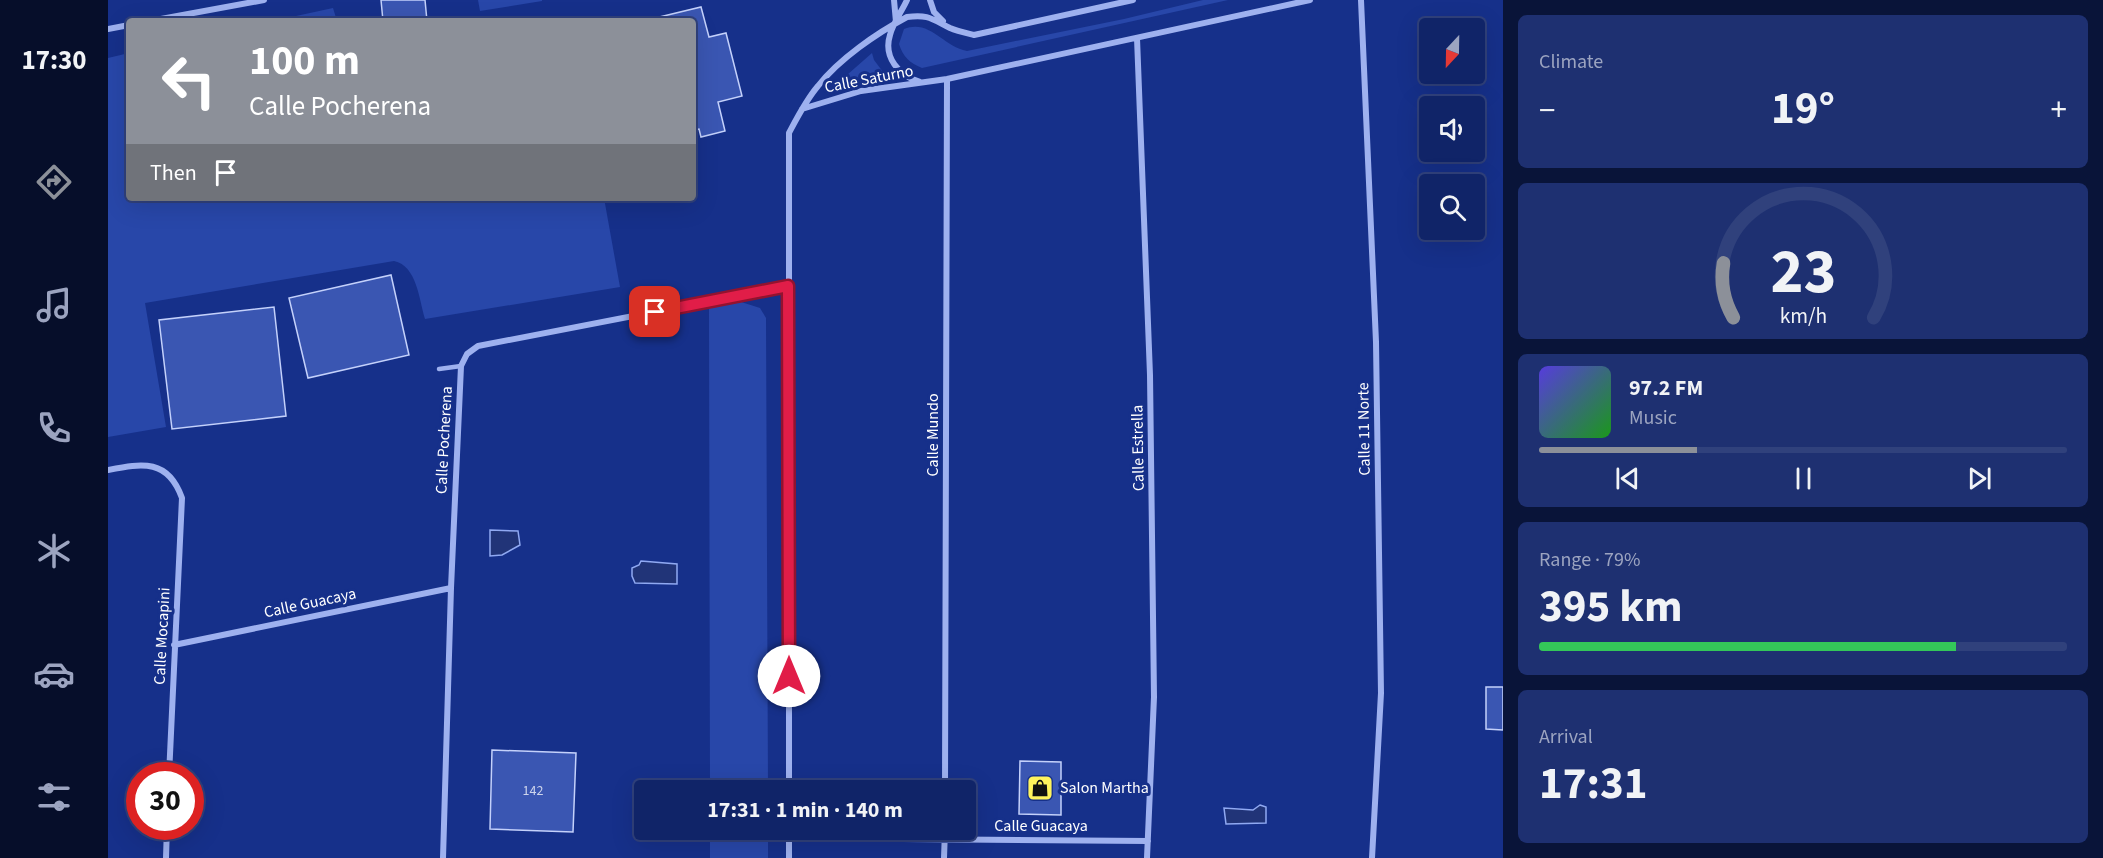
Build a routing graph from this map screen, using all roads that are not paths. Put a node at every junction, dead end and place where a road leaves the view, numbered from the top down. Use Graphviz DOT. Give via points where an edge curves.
graph roads {
  1 [pos="264,0"];
  2 [pos="894,0"];
  3 [pos="907,0"];
  4 [pos="930,0"];
  5 [pos="1131,0"];
  6 [pos="1310,0"];
  7 [pos="1361,0"];
  8 [pos="166,18"];
  9 [pos="896,23"];
  10 [pos="126,26"];
  11 [pos="950,28"];
  12 [pos="108,29"];
  13 [pos="1137,38"];
  14 [pos="947,79"];
  15 [pos="923,83"];
  16 [pos="801,109"];
  17 [pos="788,286"];
  18 [pos="461,366"];
  19 [pos="439,369"];
  20 [pos="108,470"];
  21 [pos="451,588"];
  22 [pos="174,645"];
  23 [pos="170,762"];
  24 [pos="789,780"];
  25 [pos="945,780"];
  26 [pos="976,839"];
  27 [pos="167,840"];
  28 [pos="789,840"];
  29 [pos="945,840"];
  30 [pos="1148,841"];
  31 [pos="166,858"];
  32 [pos="443,858"];
  33 [pos="789,858"];
  34 [pos="944,858"];
  35 [pos="1147,858"];
  36 [pos="1372,858"];
  1 -- 8 [label="street"];
  2 -- 9 [label="street"];
  3 -- 9 [label="street"];
  4 -- 11 [label="street" via="934,12"];
  5 -- 11 [label="street, Calle Saturno" via="974,35"];
  6 -- 13 [label="street, Calle Saturno"];
  7 -- 36 [label="street, Calle 11 Norte" via="1376,342 1381,693"];
  9 -- 11 [label="street, Calle Saturno" via="919,15"];
  9 -- 15 [label="street" via="890,35 892,60 899,72"];
  9 -- 16 [label="street, Calle Saturno" via="846,59 819,84"];
  10 -- 12 [label="street"];
  13 -- 14 [label="street, Calle Saturno"];
  13 -- 30 [label="street, Calle Estrella" via="1150,375 1154,697"];
  14 -- 15 [label="street, Calle Saturno"];
  14 -- 25 [label="street, Calle Mundo"];
  15 -- 16 [label="street, Calle Saturno" via="861,91"];
  16 -- 17 [label="street" via="789,133"];
  17 -- 18 [label="street, Calle Pocherena" via="478,346 467,354"];
  17 -- 24 [label="street"];
  18 -- 19 [label="lane"];
  18 -- 21 [label="street, Calle Pocherena"];
  20 -- 22 [label="street, Calle Mocapini" via="155,466 177,483 182,498"];
  21 -- 22 [label="street, Calle Guacaya"];
  21 -- 32 [label="street, Calle Pocherena"];
  22 -- 23 [label="street, Calle Mocapini"];
  26 -- 30 [label="street, Calle Guacaya"];
  27 -- 31 [label="street"];
  28 -- 33 [label="street"];
  29 -- 34 [label="street"];
  30 -- 35 [label="street, Calle Estrella"];
}
